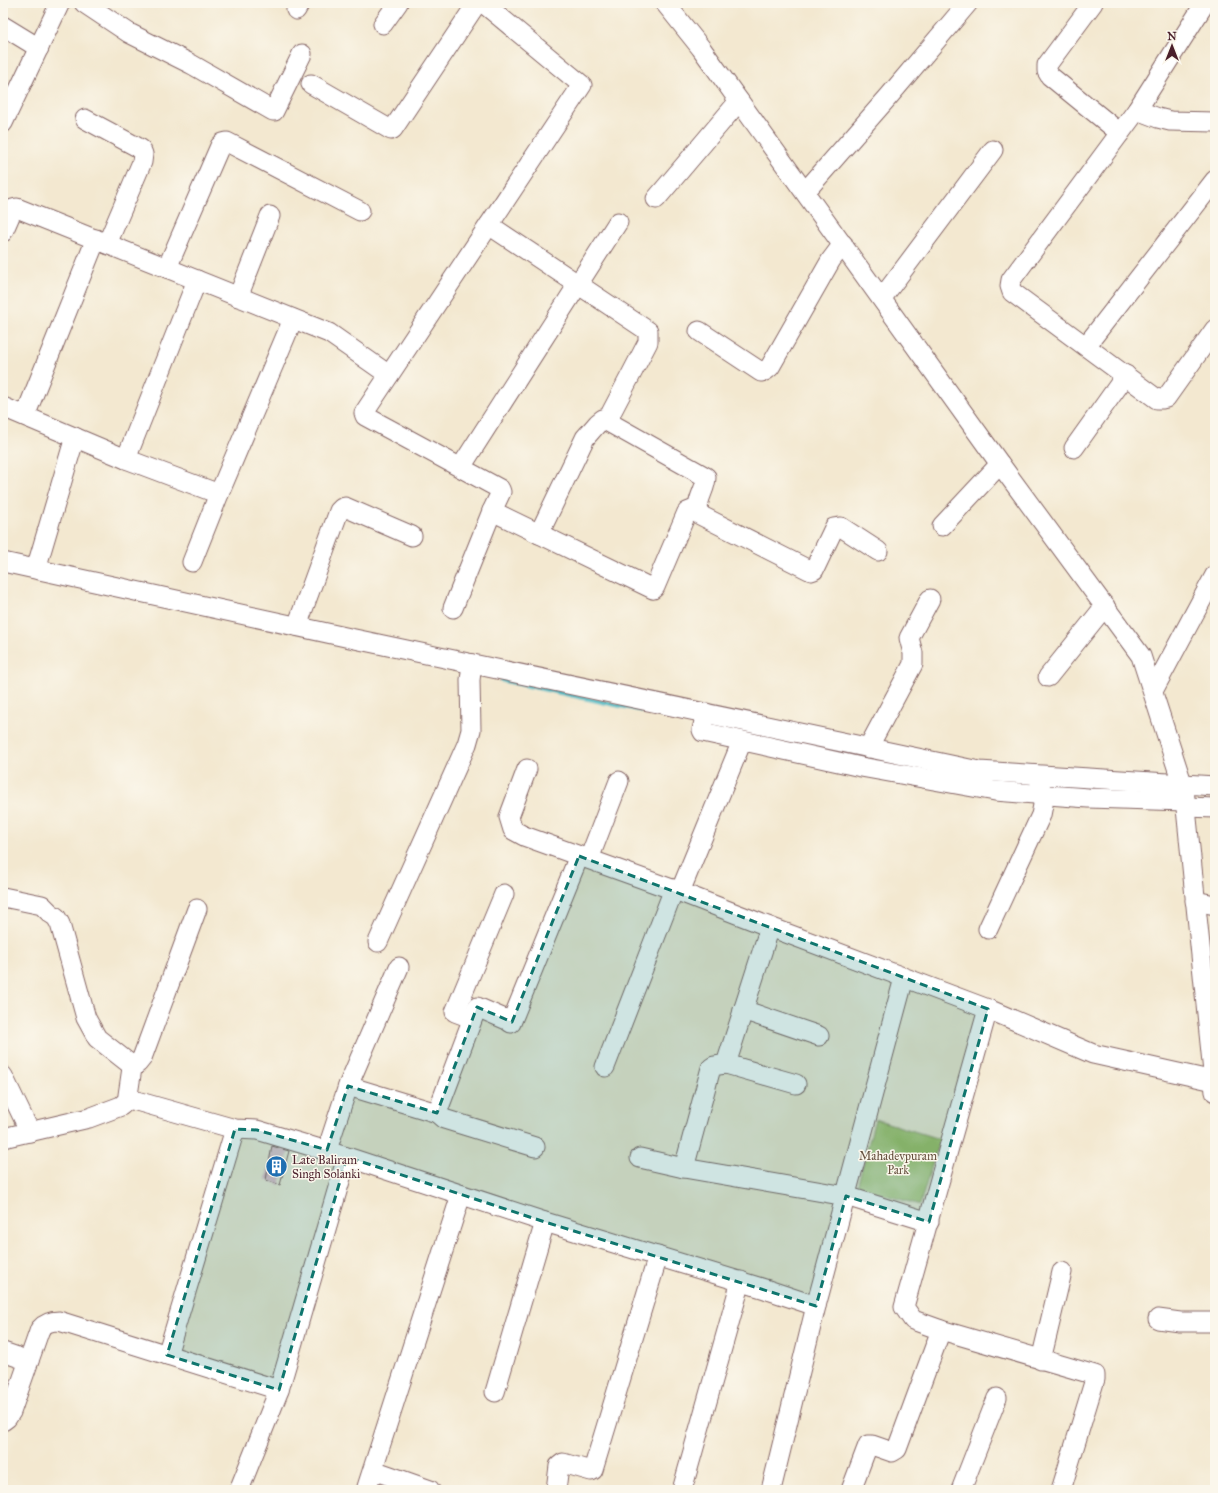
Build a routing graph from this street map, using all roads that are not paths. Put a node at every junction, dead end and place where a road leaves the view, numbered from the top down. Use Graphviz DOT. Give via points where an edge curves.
graph roads {
  1 [pos="60,3"];
  2 [pos="84,3"];
  3 [pos="398,3"];
  4 [pos="477,3"];
  5 [pos="483,3"];
  6 [pos="665,3"];
  7 [pos="968,3"];
  8 [pos="1093,3"];
  9 [pos="1205,3"];
  10 [pos="383,24"];
  11 [pos="3,26"];
  12 [pos="39,48"];
  13 [pos="302,54"];
  14 [pos="311,84"];
  15 [pos="8,100"];
  16 [pos="739,101"];
  17 [pos="1137,110"];
  18 [pos="84,120"];
  19 [pos="1215,122"];
  20 [pos="3,123"];
  21 [pos="1120,133"];
  22 [pos="993,150"];
  23 [pos="1215,180"];
  24 [pos="805,192"];
  25 [pos="656,199"];
  26 [pos="360,211"];
  27 [pos="270,216"];
  28 [pos="618,222"];
  29 [pos="489,225"];
  30 [pos="3,232"];
  31 [pos="101,242"];
  32 [pos="843,244"];
  33 [pos="167,268"];
  34 [pos="197,280"];
  35 [pos="578,284"];
  36 [pos="238,297"];
  37 [pos="882,298"];
  38 [pos="293,319"];
  39 [pos="1215,329"];
  40 [pos="699,331"];
  41 [pos="1086,346"];
  42 [pos="389,375"];
  43 [pos="1126,375"];
  44 [pos="3,407"];
  45 [pos="25,416"];
  46 [pos="610,418"];
  47 [pos="75,437"];
  48 [pos="1074,448"];
  49 [pos="126,459"];
  50 [pos="1000,464"];
  51 [pos="461,467"];
  52 [pos="219,494"];
  53 [pos="697,509"];
  54 [pos="492,511"];
  55 [pos="942,526"];
  56 [pos="539,534"];
  57 [pos="412,536"];
  58 [pos="878,551"];
  59 [pos="3,562"];
  60 [pos="192,562"];
  61 [pos="36,569"];
  62 [pos="1215,575"];
  63 [pos="930,599"];
  64 [pos="1208,604"];
  65 [pos="1105,606"];
  66 [pos="453,608"];
  67 [pos="297,626"];
  68 [pos="472,670"];
  69 [pos="1048,677"];
  70 [pos="1153,691"];
  71 [pos="704,720"];
  72 [pos="742,741"];
  73 [pos="868,748"];
  74 [pos="527,768"];
  75 [pos="619,781"];
  76 [pos="1040,785"];
  77 [pos="1215,786"];
  78 [pos="1185,796"];
  79 [pos="1215,808"];
  80 [pos="584,858"];
  81 [pos="677,891"];
  82 [pos="504,894"];
  83 [pos="3,897"];
  84 [pos="1195,901"];
  85 [pos="1215,905"];
  86 [pos="197,909"];
  87 [pos="770,927"];
  88 [pos="988,929"];
  89 [pos="378,942"];
  90 [pos="400,967"];
  91 [pos="904,978"];
  92 [pos="988,1009"];
  93 [pos="743,1010"];
  94 [pos="471,1018"];
  95 [pos="819,1036"];
  96 [pos="726,1064"];
  97 [pos="605,1066"];
  98 [pos="132,1068"];
  99 [pos="3,1076"];
  100 [pos="796,1084"];
  101 [pos="348,1086"];
  102 [pos="1214,1087"];
  103 [pos="130,1098"];
  104 [pos="437,1114"];
  105 [pos="235,1129"];
  106 [pos="30,1132"];
  107 [pos="3,1138"];
  108 [pos="536,1147"];
  109 [pos="327,1150"];
  110 [pos="347,1157"];
  111 [pos="640,1158"];
  112 [pos="684,1168"];
  113 [pos="461,1195"];
  114 [pos="846,1196"];
  115 [pos="545,1222"];
  116 [pos="929,1222"];
  117 [pos="658,1256"];
  118 [pos="1062,1272"];
  119 [pos="741,1281"];
  120 [pos="816,1306"];
  121 [pos="1158,1319"];
  122 [pos="1215,1322"];
  123 [pos="941,1330"];
  124 [pos="3,1352"];
  125 [pos="167,1355"];
  126 [pos="1041,1360"];
  127 [pos="29,1361"];
  128 [pos="279,1390"];
  129 [pos="495,1392"];
  130 [pos="997,1398"];
  131 [pos="3,1421"];
  132 [pos="369,1484"];
  133 [pos="239,1490"];
  134 [pos="430,1490"];
  135 [pos="556,1490"];
  136 [pos="682,1490"];
  137 [pos="771,1490"];
  138 [pos="851,1490"];
  139 [pos="961,1490"];
  140 [pos="1061,1490"];
  1 -- 12 [label="street"];
  2 -- 13 [label="street" via="129,33 191,64 273,111"];
  3 -- 10 [label="street"];
  4 -- 14 [label="street" via="391,130"];
  5 -- 29 [label="street" via="582,85"];
  6 -- 16 [label="street"];
  7 -- 24 [label="street"];
  8 -- 21 [label="street" via="1047,65 1047,71"];
  9 -- 17 [label="street"];
  11 -- 12 [label="street"];
  12 -- 15 [label="street"];
  15 -- 20 [label="street"];
  16 -- 24 [label="street"];
  16 -- 25 [label="street"];
  17 -- 19 [label="street" via="1170,121"];
  17 -- 21 [label="street"];
  18 -- 31 [label="street" via="141,150 143,154 142,162"];
  21 -- 41 [label="street" via="1011,280 1010,286 1012,292"];
  22 -- 37 [label="street"];
  23 -- 41 [label="street"];
  24 -- 32 [label="street"];
  26 -- 33 [label="street" via="227,142 223,143"];
  27 -- 36 [label="street"];
  28 -- 35 [label="street"];
  29 -- 35 [label="street"];
  29 -- 42 [label="street"];
  30 -- 31 [label="street" via="13,209 17,208"];
  31 -- 33 [label="street"];
  31 -- 45 [label="street"];
  32 -- 37 [label="street"];
  32 -- 40 [label="street" via="766,371 761,372"];
  33 -- 34 [label="street"];
  34 -- 36 [label="street"];
  34 -- 49 [label="street"];
  35 -- 46 [label="street" via="648,331 648,342"];
  35 -- 51 [label="street"];
  36 -- 38 [label="street"];
  37 -- 50 [label="street"];
  38 -- 42 [label="street" via="329,333"];
  38 -- 52 [label="street"];
  39 -- 43 [label="street" via="1166,398 1157,399"];
  41 -- 43 [label="street"];
  42 -- 51 [label="street" via="364,414"];
  43 -- 48 [label="street"];
  44 -- 45 [label="street"];
  45 -- 47 [label="street"];
  46 -- 53 [label="street" via="610,423 706,477"];
  46 -- 56 [label="street" via="603,419 585,438"];
  47 -- 49 [label="street"];
  47 -- 61 [label="street"];
  49 -- 52 [label="street"];
  50 -- 55 [label="street"];
  50 -- 65 [label="street"];
  51 -- 54 [label="street" via="500,489"];
  52 -- 60 [label="street"];
  53 -- 56 [label="street" via="687,512 655,587 652,588"];
  53 -- 58 [label="street" via="700,514 811,571 814,570 834,528 838,526"];
  54 -- 56 [label="street"];
  54 -- 66 [label="street"];
  57 -- 67 [label="street" via="345,506 342,508"];
  59 -- 61 [label="street"];
  61 -- 67 [label="street"];
  62 -- 64 [label="street"];
  63 -- 73 [label="street" via="909,638 913,664"];
  64 -- 70 [label="street"];
  65 -- 69 [label="street"];
  65 -- 70 [label="street" via="1141,656"];
  67 -- 68 [label="street"];
  68 -- 71 [label="street"];
  68 -- 89 [label="street" via="471,730 468,744"];
  70 -- 78 [label="street"];
  71 -- 72 [label="street" via="703,732"];
  71 -- 73 [label="street"];
  72 -- 76 [label="street" via="861,767 995,791"];
  72 -- 81 [label="street"];
  73 -- 76 [label="street"];
  74 -- 80 [label="street" via="508,817 513,830"];
  75 -- 80 [label="street"];
  76 -- 78 [label="street"];
  76 -- 88 [label="street" via="1043,805 1041,815"];
  77 -- 78 [label="street"];
  78 -- 79 [label="street"];
  78 -- 84 [label="street"];
  80 -- 81 [label="street"];
  80 -- 94 [label="street" via="511,1024 477,1007"];
  81 -- 87 [label="street"];
  81 -- 97 [label="street"];
  82 -- 94 [label="street" via="455,1012"];
  83 -- 98 [label="street" via="42,905 56,917 88,1024 97,1038"];
  84 -- 85 [label="street"];
  84 -- 102 [label="street"];
  86 -- 98 [label="street" via="142,1058"];
  87 -- 91 [label="street"];
  87 -- 93 [label="street"];
  90 -- 101 [label="street"];
  91 -- 92 [label="street"];
  91 -- 114 [label="street"];
  92 -- 102 [label="street" via="1094,1054"];
  92 -- 116 [label="street"];
  93 -- 95 [label="street"];
  93 -- 96 [label="street"];
  94 -- 104 [label="street"];
  96 -- 100 [label="street"];
  96 -- 112 [label="street" via="711,1068"];
  98 -- 103 [label="street" via="128,1095"];
  99 -- 106 [label="street"];
  101 -- 104 [label="street"];
  101 -- 109 [label="street"];
  103 -- 105 [label="street"];
  103 -- 106 [label="street" via="121,1106 95,1116"];
  104 -- 108 [label="street" via="444,1119"];
  105 -- 109 [label="street" via="257,1130"];
  105 -- 125 [label="street"];
  106 -- 107 [label="street"];
  109 -- 110 [label="street"];
  110 -- 113 [label="street"];
  110 -- 128 [label="street"];
  111 -- 112 [label="street"];
  112 -- 114 [label="street"];
  113 -- 115 [label="street"];
  113 -- 132 [label="street"];
  114 -- 116 [label="street"];
  114 -- 120 [label="street"];
  115 -- 117 [label="street"];
  115 -- 129 [label="street"];
  116 -- 123 [label="street" via="904,1307 913,1320"];
  117 -- 119 [label="street"];
  117 -- 135 [label="street" via="593,1470 561,1464"];
  118 -- 126 [label="street"];
  119 -- 120 [label="street"];
  119 -- 136 [label="street"];
  120 -- 137 [label="street"];
  121 -- 122 [label="street"];
  123 -- 126 [label="street"];
  123 -- 138 [label="street" via="897,1450 892,1452 868,1445"];
  124 -- 127 [label="street"];
  125 -- 127 [label="street" via="52,1321 40,1329"];
  125 -- 128 [label="street"];
  126 -- 140 [label="street" via="1095,1377"];
  127 -- 131 [label="street" via="11,1412"];
  128 -- 133 [label="street"];
  130 -- 139 [label="street"];
  132 -- 134 [label="street"];
}
